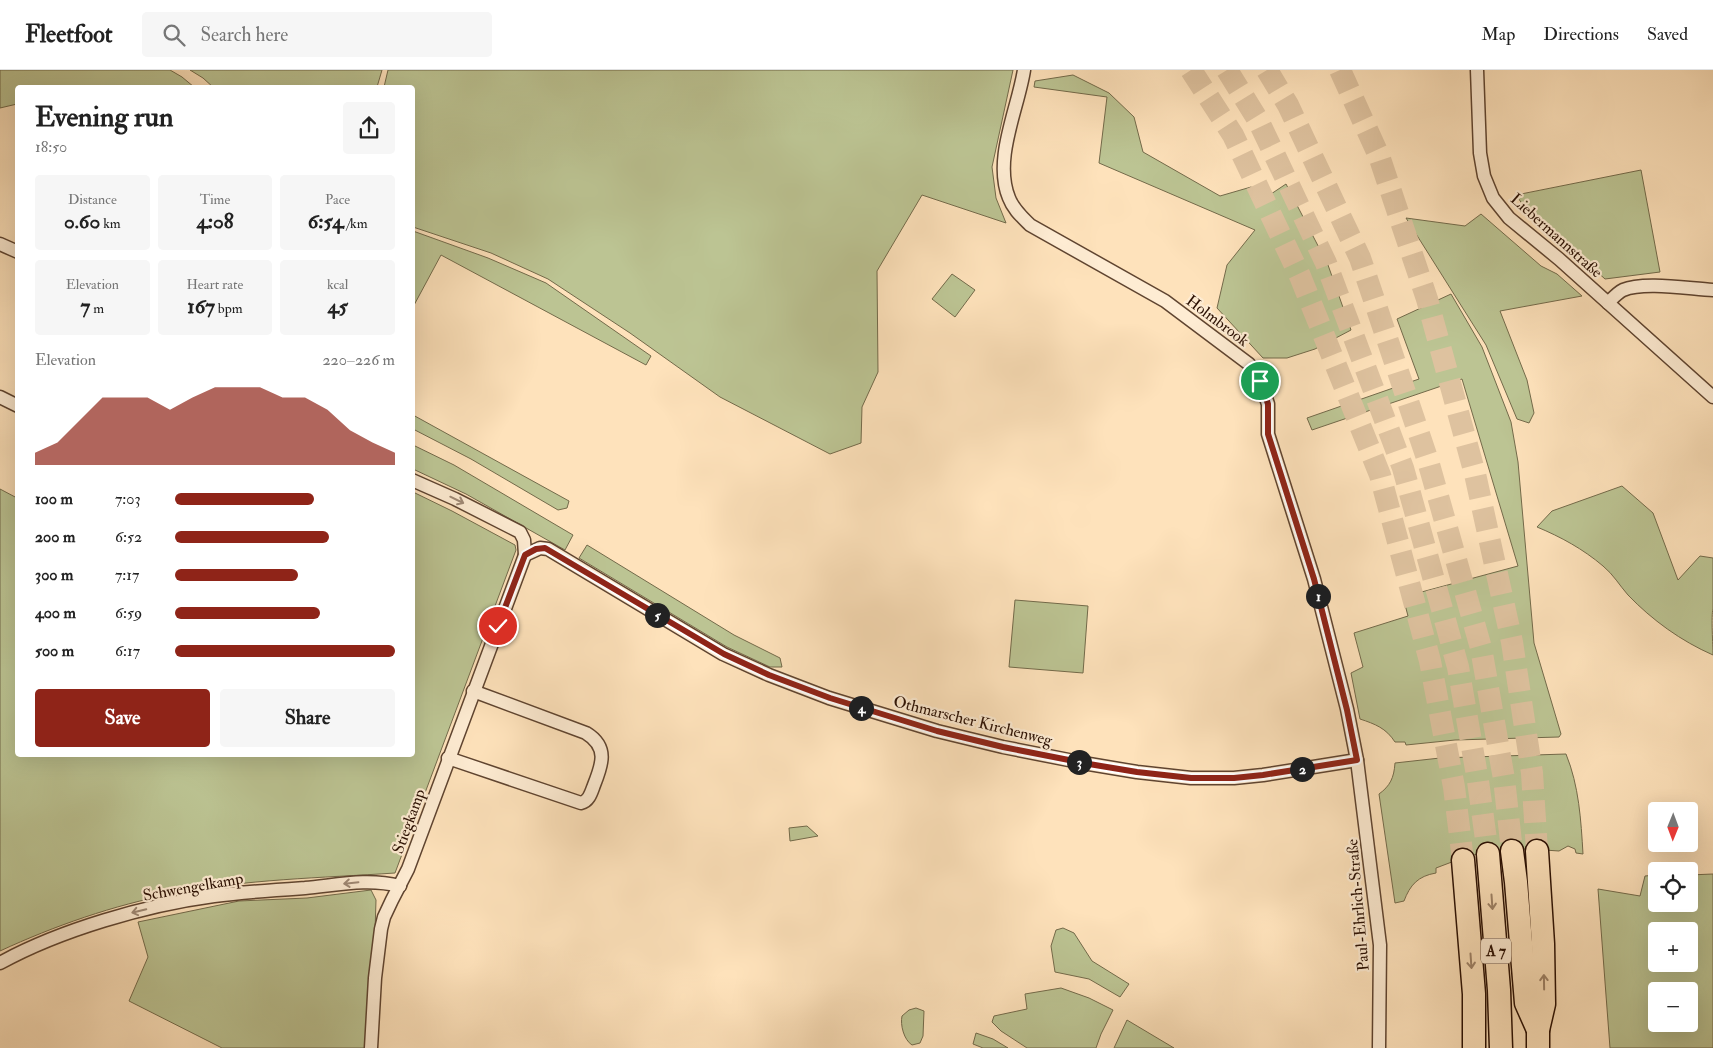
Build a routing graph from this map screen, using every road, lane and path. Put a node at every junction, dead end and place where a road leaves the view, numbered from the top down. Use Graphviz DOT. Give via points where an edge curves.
graph roads {
  1 [pos="1024,70"];
  2 [pos="1477,70"];
  3 [pos="0,244"];
  4 [pos="15,251"];
  5 [pos="1713,290"];
  6 [pos="1608,303"];
  7 [pos="0,397"];
  8 [pos="1713,397"];
  9 [pos="15,404"];
  10 [pos="415,481"];
  11 [pos="525,555"];
  12 [pos="473,691"];
  13 [pos="448,758"];
  14 [pos="1357,760"];
  15 [pos="1512,851"];
  16 [pos="1537,851"];
  17 [pos="1488,854"];
  18 [pos="1463,860"];
  19 [pos="400,886"];
  20 [pos="0,963"];
  21 [pos="1538,1039"];
  22 [pos="371,1048"];
  23 [pos="1379,1048"];
  24 [pos="1474,1048"];
  25 [pos="1501,1048"];
  1 -- 14 [label="street, Holmbrook" via="1004,157 1008,197 1017,212 1030,225 1166,301 1249,364 1260,381 1268,404 1268,434 1314,579"];
  2 -- 6 [label="street, Liebermannstraße" via="1480,153 1484,176 1493,198 1509,218"];
  3 -- 4 [label="street"];
  5 -- 6 [label="street" via="1634,288 1616,295"];
  6 -- 8 [label="street, Liebermannstraße"];
  7 -- 9 [label="street"];
  10 -- 11 [label="street, one-way" via="520,532 524,538"];
  11 -- 12 [label="street, Stiegkamp"];
  11 -- 14 [label="street, Othmarscher Kirchenweg" via="536,549 548,549 724,654 769,675 830,698 1003,747 1137,772 1191,778 1263,775"];
  12 -- 13 [label="street, Stiegkamp"];
  12 -- 13 [label="street" via="594,737 602,760 598,774 589,798 581,803"];
  13 -- 19 [label="street, Stiegkamp"];
  14 -- 23 [label="street, Paul-Ehrlich-Straße" via="1380,945"];
  15 -- 21 [label="highway, A 7" via="1526,1003"];
  21 -- 16 [label="highway, A 7, one-way" via="1544,1004"];
  17 -- 25 [label="highway, A 7, one-way"];
  18 -- 24 [label="highway, A 7, one-way" via="1474,994"];
  19 -- 20 [label="street, Schwengelkamp, one-way" via="370,881 174,902 53,939"];
  19 -- 22 [label="street, Stiegkamp" via="384,917 378,944"];
}
